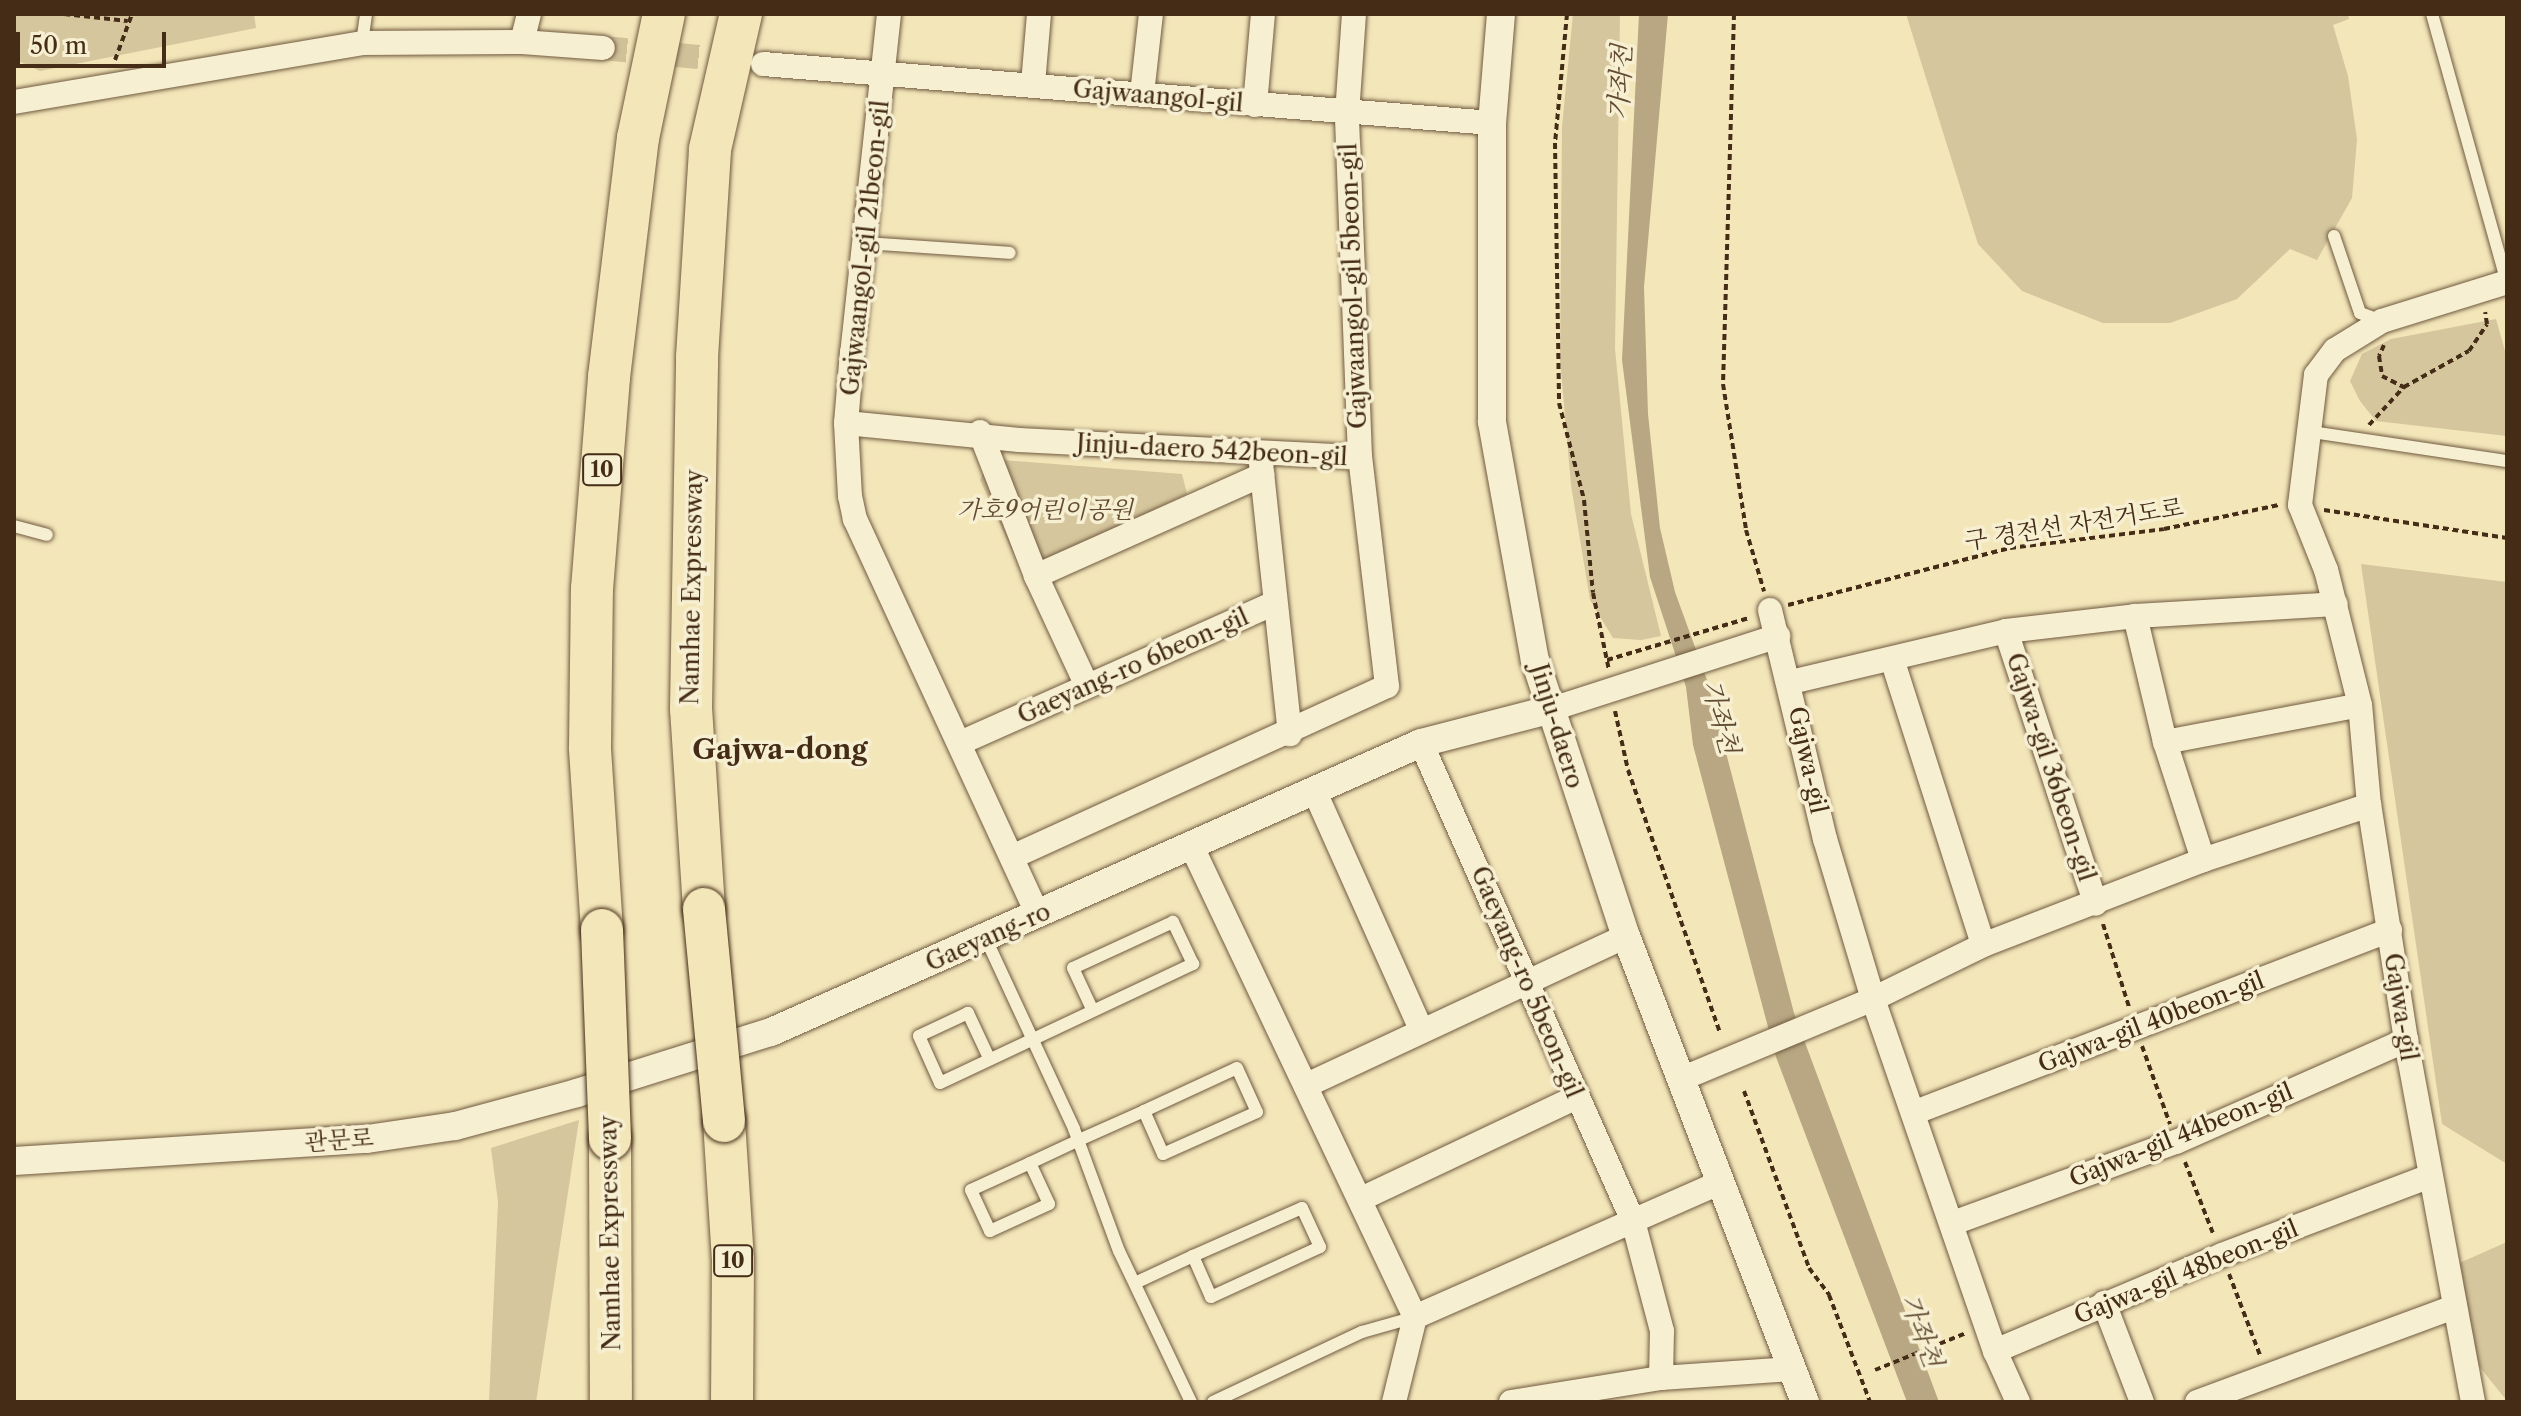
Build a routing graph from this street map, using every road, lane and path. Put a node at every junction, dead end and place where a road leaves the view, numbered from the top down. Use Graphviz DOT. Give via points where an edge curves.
graph roads {
  1 [pos="64,14"];
  2 [pos="132,14"];
  3 [pos="366,14"];
  4 [pos="529,14"];
  5 [pos="664,14"];
  6 [pos="741,14"];
  7 [pos="889,14"];
  8 [pos="1039,14"];
  9 [pos="1151,14"];
  10 [pos="1263,14"];
  11 [pos="1354,14"];
  12 [pos="1501,14"];
  13 [pos="1567,14"];
  14 [pos="1734,14"];
  15 [pos="2432,14"];
  16 [pos="128,21"];
  17 [pos="522,42"];
  18 [pos="362,43"];
  19 [pos="603,48"];
  20 [pos="115,60"];
  21 [pos="763,64"];
  22 [pos="883,73"];
  23 [pos="1033,84"];
  24 [pos="1142,94"];
  25 [pos="14,102"];
  26 [pos="1255,105"];
  27 [pos="1347,114"];
  28 [pos="1492,123"];
  29 [pos="2334,236"];
  30 [pos="864,243"];
  31 [pos="1010,253"];
  32 [pos="2507,282"];
  33 [pos="2484,309"];
  34 [pos="2385,328"];
  35 [pos="2404,387"];
  36 [pos="846,423"];
  37 [pos="2369,425"];
  38 [pos="980,432"];
  39 [pos="2312,432"];
  40 [pos="1360,457"];
  41 [pos="2507,461"];
  42 [pos="1261,465"];
  43 [pos="2300,505"];
  44 [pos="14,526"];
  45 [pos="47,535"];
  46 [pos="2507,538"];
  47 [pos="1036,576"];
  48 [pos="1274,603"];
  49 [pos="2336,604"];
  50 [pos="1762,613"];
  51 [pos="2135,616"];
  52 [pos="2006,631"];
  53 [pos="1778,636"];
  54 [pos="1892,659"];
  55 [pos="1607,660"];
  56 [pos="1611,677"];
  57 [pos="1791,682"];
  58 [pos="1087,686"];
  59 [pos="2360,705"];
  60 [pos="1549,710"];
  61 [pos="1615,710"];
  62 [pos="1290,734"];
  63 [pos="2165,742"];
  64 [pos="960,743"];
  65 [pos="1421,743"];
  66 [pos="1314,790"];
  67 [pos="2369,805"];
  68 [pos="1192,847"];
  69 [pos="1012,857"];
  70 [pos="2203,860"];
  71 [pos="2096,904"];
  72 [pos="1038,915"];
  73 [pos="2390,930"];
  74 [pos="1626,936"];
  75 [pos="986,939"];
  76 [pos="1983,945"];
  77 [pos="1526,981"];
  78 [pos="1873,999"];
  79 [pos="1093,1011"];
  80 [pos="1422,1031"];
  81 [pos="1720,1032"];
  82 [pos="1032,1040"];
  83 [pos="2406,1040"];
  84 [pos="989,1058"];
  85 [pos="656,1069"];
  86 [pos="1681,1079"];
  87 [pos="1307,1085"];
  88 [pos="1744,1091"];
  89 [pos="1577,1097"];
  90 [pos="1144,1111"];
  91 [pos="1913,1113"];
  92 [pos="1079,1140"];
  93 [pos="14,1161"];
  94 [pos="1030,1163"];
  95 [pos="2430,1176"];
  96 [pos="1719,1183"];
  97 [pos="1361,1199"];
  98 [pos="1633,1221"];
  99 [pos="1953,1223"];
  100 [pos="1193,1256"];
  101 [pos="1135,1283"];
  102 [pos="2104,1303"];
  103 [pos="2454,1307"];
  104 [pos="1415,1317"];
  105 [pos="1986,1325"];
  106 [pos="1995,1351"];
  107 [pos="1792,1369"];
  108 [pos="1875,1370"];
  109 [pos="1661,1378"];
  110 [pos="611,1402"];
  111 [pos="732,1402"];
  112 [pos="1191,1402"];
  113 [pos="1213,1402"];
  114 [pos="1394,1402"];
  115 [pos="1511,1402"];
  116 [pos="1805,1402"];
  117 [pos="1870,1402"];
  118 [pos="2018,1402"];
  119 [pos="2142,1402"];
  120 [pos="2197,1402"];
  121 [pos="2473,1402"];
  1 -- 16 [label="path"];
  2 -- 16 [label="path"];
  3 -- 18 [label="lane"];
  4 -- 17 [label="street"];
  5 -- 110 [label="highway, Namhae Expressway / 10, bridge" via="638,138 609,377 592,589 590,747 610,1139"];
  6 -- 111 [label="highway, Namhae Expressway / 10, bridge" via="710,149 697,357 691,709 733,1261"];
  7 -- 22 [label="street"];
  8 -- 23 [label="street"];
  9 -- 24 [label="street"];
  10 -- 26 [label="street"];
  11 -- 27 [label="street, Gajwaangol-gil 5beon-gil"];
  12 -- 28 [label="street, Jinju-daero"];
  13 -- 55 [label="path" via="1555,143 1559,403 1584,500 1593,593"];
  14 -- 50 [label="path" via="1723,384"];
  15 -- 32 [label="lane"];
  16 -- 20 [label="path"];
  17 -- 18 [label="street"];
  17 -- 19 [label="street"];
  18 -- 25 [label="street"];
  21 -- 22 [label="street, Gajwaangol-gil"];
  22 -- 23 [label="street, Gajwaangol-gil"];
  22 -- 30 [label="street, Gajwaangol-gil 21beon-gil"];
  23 -- 24 [label="street, Gajwaangol-gil"];
  24 -- 26 [label="street, Gajwaangol-gil"];
  26 -- 27 [label="street, Gajwaangol-gil"];
  27 -- 28 [label="street, Gajwaangol-gil"];
  27 -- 40 [label="street, Gajwaangol-gil 5beon-gil"];
  28 -- 60 [label="street, Jinju-daero" via="1492,422"];
  29 -- 34 [label="lane" via="2360,313"];
  30 -- 31 [label="lane"];
  30 -- 36 [label="street, Gajwaangol-gil 21beon-gil"];
  32 -- 34 [label="street"];
  33 -- 35 [label="path" via="2487,324 2469,351"];
  34 -- 35 [label="path" via="2379,356 2382,376"];
  34 -- 39 [label="street" via="2335,350 2316,375"];
  35 -- 37 [label="path"];
  36 -- 38 [label="street, Jinju-daero 542beon-gil"];
  36 -- 64 [label="street" via="855,519"];
  38 -- 42 [label="street, Jinju-daero 542beon-gil"];
  38 -- 47 [label="street"];
  39 -- 41 [label="lane"];
  39 -- 43 [label="street"];
  40 -- 42 [label="street, Jinju-daero 542beon-gil"];
  40 -- 62 [label="street, Jinju-daero 542beon-gil" via="1387,686"];
  42 -- 47 [label="street, Jinju-daero 542beon-gil"];
  42 -- 48 [label="street"];
  43 -- 46 [label="path, 구 경전선 자전거도로"];
  43 -- 49 [label="street"];
  43 -- 50 [label="path, 구 경전선 자전거도로" via="2265,505 2164,529 2010,548"];
  44 -- 45 [label="lane"];
  47 -- 58 [label="street"];
  48 -- 58 [label="street, Gaeyang-ro 6beon-gil"];
  48 -- 62 [label="street, Gaeyang-ro 6beon-gil"];
  49 -- 51 [label="street, Gajwa-gil"];
  49 -- 59 [label="street, Gajwa-gil"];
  50 -- 53 [label="street, Gajwa-gil"];
  50 -- 55 [label="path, 구 경전선 자전거도로"];
  51 -- 52 [label="street, Gajwa-gil"];
  51 -- 63 [label="street"];
  52 -- 54 [label="street, Gajwa-gil"];
  52 -- 71 [label="street, Gajwa-gil 36beon-gil"];
  53 -- 57 [label="street, Gajwa-gil"];
  53 -- 60 [label="street"];
  54 -- 57 [label="street, Gajwa-gil"];
  54 -- 76 [label="street"];
  55 -- 56 [label="path"];
  57 -- 78 [label="street, Gajwa-gil" via="1825,839"];
  58 -- 64 [label="street, Gaeyang-ro 6beon-gil"];
  59 -- 63 [label="street"];
  59 -- 67 [label="street, Gajwa-gil"];
  60 -- 65 [label="street, Gaeyang-ro"];
  60 -- 74 [label="street, Jinju-daero"];
  61 -- 81 [label="path" via="1628,770"];
  62 -- 69 [label="street"];
  63 -- 70 [label="street"];
  64 -- 69 [label="street"];
  65 -- 66 [label="street, Gaeyang-ro"];
  65 -- 77 [label="street, Gaeyang-ro 5beon-gil"];
  66 -- 68 [label="street, Gaeyang-ro"];
  66 -- 80 [label="street"];
  67 -- 70 [label="street, Gajwa-gil 36beon-gil"];
  67 -- 73 [label="street, Gajwa-gil"];
  68 -- 72 [label="street, Gaeyang-ro"];
  68 -- 87 [label="street"];
  69 -- 72 [label="street"];
  70 -- 71 [label="street, Gajwa-gil 36beon-gil"];
  71 -- 76 [label="street, Gajwa-gil 36beon-gil"];
  72 -- 75 [label="street, Gaeyang-ro"];
  73 -- 83 [label="street, Gajwa-gil"];
  73 -- 91 [label="street, Gajwa-gil 40beon-gil"];
  74 -- 77 [label="street"];
  74 -- 86 [label="street, Jinju-daero"];
  75 -- 82 [label="lane"];
  75 -- 85 [label="street, Gaeyang-ro" via="771,1032"];
  76 -- 78 [label="street, Gajwa-gil 36beon-gil"];
  77 -- 80 [label="street"];
  77 -- 89 [label="street, Gaeyang-ro 5beon-gil"];
  78 -- 86 [label="street, Gajwa-gil 36beon-gil"];
  78 -- 91 [label="street"];
  79 -- 79 [label="lane" via="1193,964 1173,922 1073,968"];
  79 -- 82 [label="lane"];
  80 -- 87 [label="street"];
  82 -- 84 [label="lane"];
  82 -- 92 [label="lane"];
  83 -- 95 [label="street, Gajwa-gil"];
  83 -- 99 [label="street, Gajwa-gil 44beon-gil" via="2176,1142"];
  84 -- 84 [label="lane" via="968,1013 919,1036 940,1083"];
  85 -- 93 [label="street, 관문로" via="417,1133"];
  86 -- 96 [label="street, Jinju-daero"];
  87 -- 97 [label="street"];
  88 -- 117 [label="path" via="1809,1268 1829,1295"];
  89 -- 97 [label="street"];
  89 -- 98 [label="street, Gaeyang-ro 5beon-gil"];
  90 -- 90 [label="lane" via="1237,1068 1257,1112 1163,1154"];
  90 -- 92 [label="lane"];
  91 -- 99 [label="street"];
  92 -- 94 [label="lane"];
  92 -- 101 [label="lane"];
  94 -- 94 [label="lane" via="1049,1204 990,1231 971,1190"];
  95 -- 102 [label="street, Gajwa-gil 48beon-gil"];
  95 -- 103 [label="street, Gajwa-gil"];
  96 -- 98 [label="street"];
  96 -- 107 [label="street, Jinju-daero"];
  97 -- 104 [label="street"];
  98 -- 104 [label="street"];
  98 -- 109 [label="street, Gaeyang-ro 5beon-gil" via="1662,1331"];
  99 -- 105 [label="street"];
  100 -- 100 [label="lane" via="1302,1208 1320,1247 1211,1297"];
  100 -- 101 [label="lane"];
  101 -- 112 [label="lane"];
  102 -- 106 [label="street, Gajwa-gil 48beon-gil"];
  102 -- 119 [label="street"];
  103 -- 120 [label="street"];
  103 -- 121 [label="street, Gajwa-gil"];
  104 -- 113 [label="lane" via="1362,1332"];
  104 -- 114 [label="street"];
  105 -- 106 [label="street"];
  105 -- 108 [label="path"];
  106 -- 118 [label="street"];
  107 -- 109 [label="street" via="1676,1381"];
  107 -- 116 [label="street, Jinju-daero"];
  109 -- 115 [label="street"];
}
